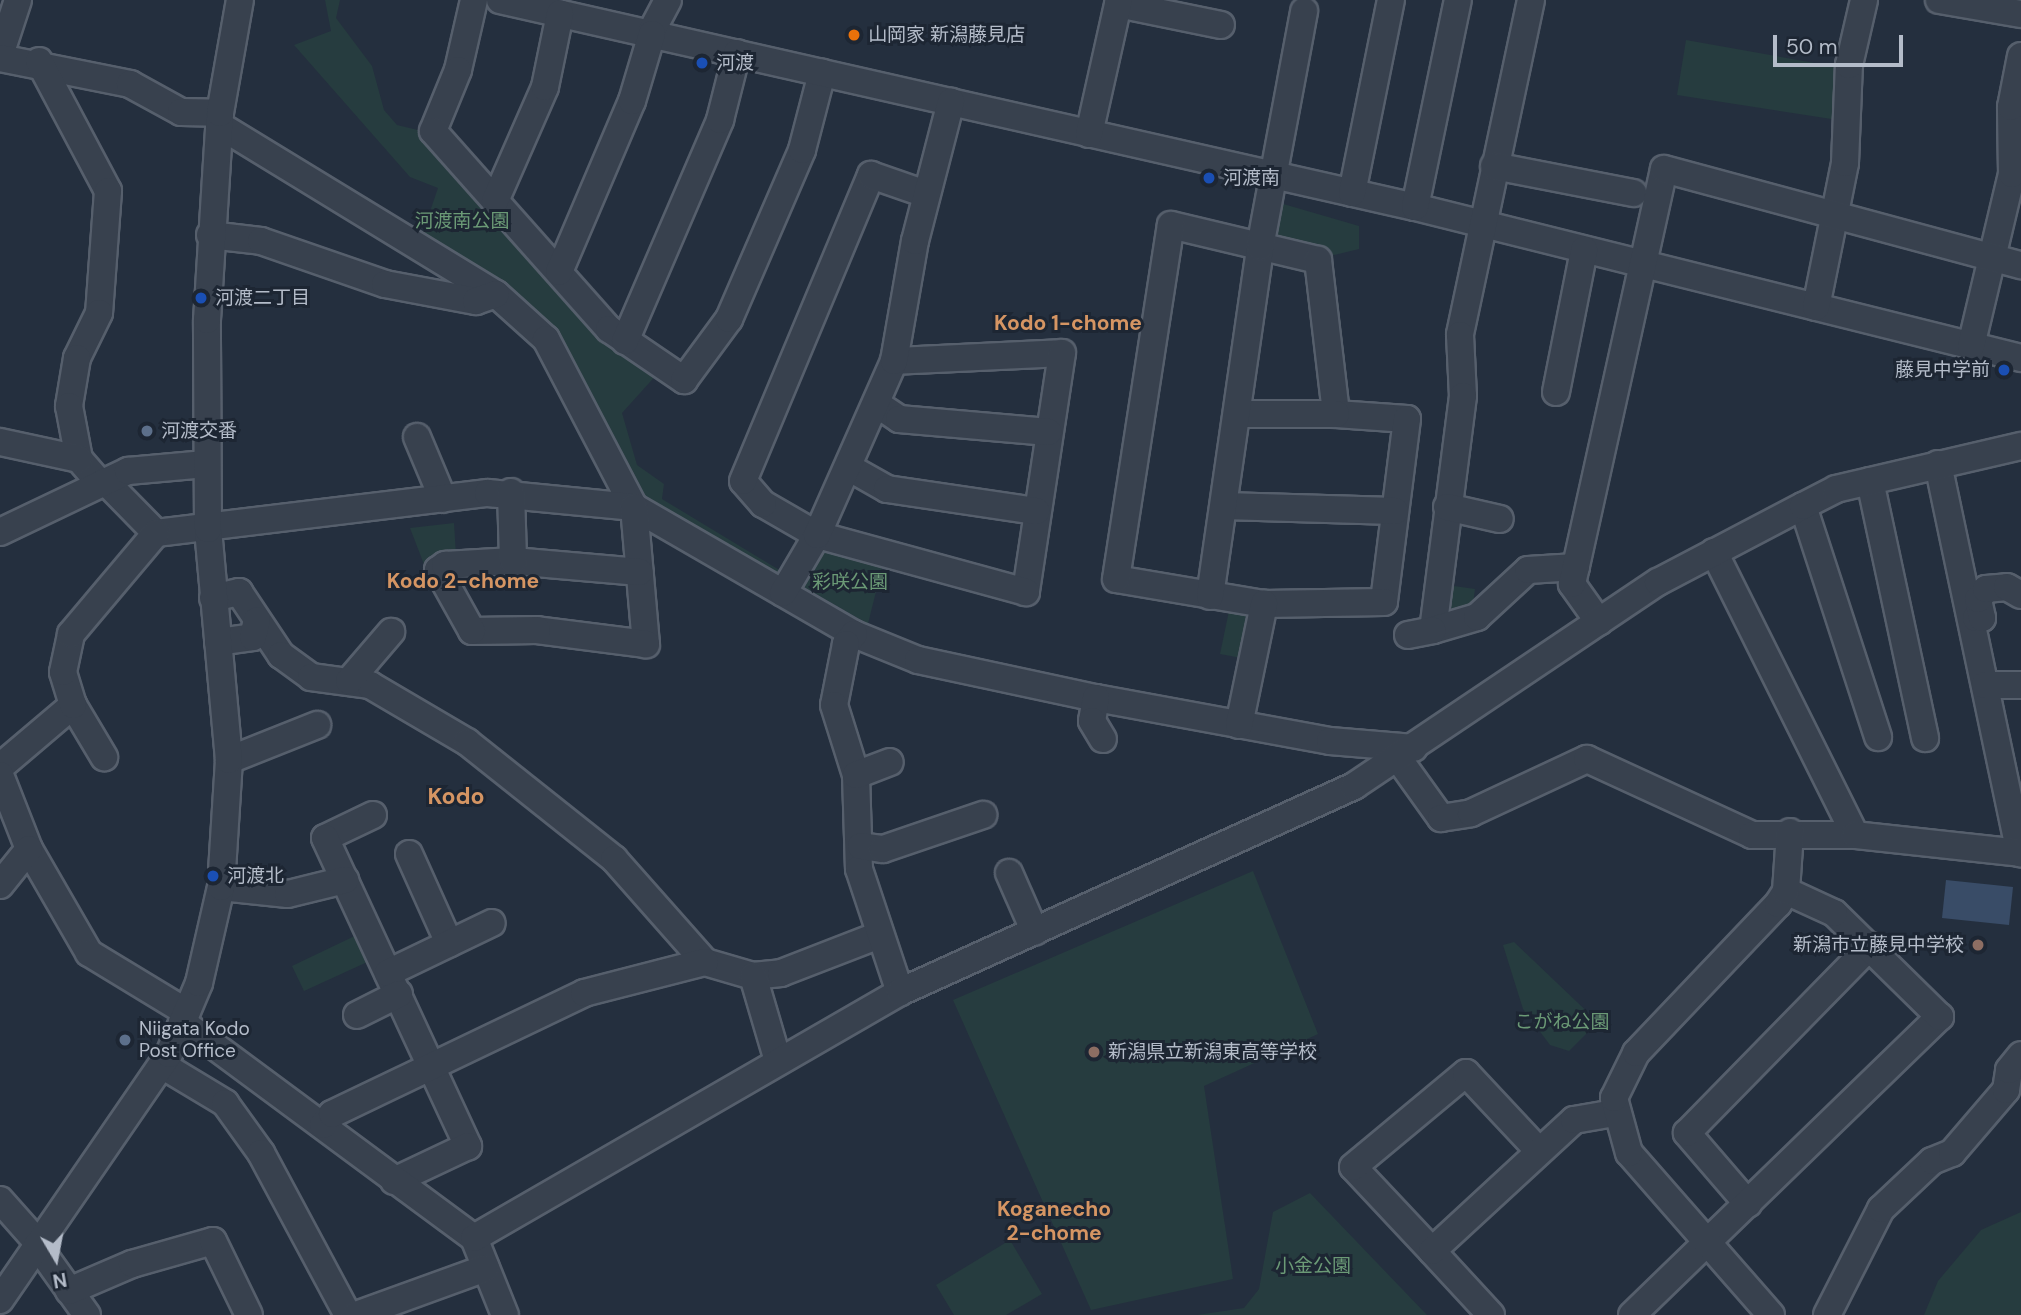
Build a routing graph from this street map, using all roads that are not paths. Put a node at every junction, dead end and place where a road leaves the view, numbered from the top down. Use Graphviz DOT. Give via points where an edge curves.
graph roads {
  1 [pos="18,0"];
  2 [pos="240,0"];
  3 [pos="474,0"];
  4 [pos="500,0"];
  5 [pos="668,0"];
  6 [pos="1391,0"];
  7 [pos="1458,0"];
  8 [pos="1531,0"];
  9 [pos="1864,0"];
  10 [pos="1939,0"];
  11 [pos="1119,2"];
  12 [pos="1304,11"];
  13 [pos="559,14"];
  14 [pos="2021,14"];
  15 [pos="1220,24"];
  16 [pos="651,34"];
  17 [pos="737,53"];
  18 [pos="0,56"];
  19 [pos="2021,56"];
  20 [pos="38,61"];
  21 [pos="822,73"];
  22 [pos="951,102"];
  23 [pos="220,119"];
  24 [pos="1089,134"];
  25 [pos="1494,166"];
  26 [pos="1274,175"];
  27 [pos="1352,193"];
  28 [pos="1633,193"];
  29 [pos="926,194"];
  30 [pos="495,201"];
  31 [pos="1415,207"];
  32 [pos="1831,210"];
  33 [pos="1482,225"];
  34 [pos="210,235"];
  35 [pos="1259,247"];
  36 [pos="1584,250"];
  37 [pos="1990,255"];
  38 [pos="1642,264"];
  39 [pos="2021,265"];
  40 [pos="559,272"];
  41 [pos="496,294"];
  42 [pos="1816,307"];
  43 [pos="625,341"];
  44 [pos="1971,346"];
  45 [pos="2021,358"];
  46 [pos="894,361"];
  47 [pos="1556,392"];
  48 [pos="877,404"];
  49 [pos="1237,414"];
  50 [pos="1336,414"];
  51 [pos="1048,432"];
  52 [pos="417,437"];
  53 [pos="0,442"];
  54 [pos="2021,446"];
  55 [pos="79,458"];
  56 [pos="206,464"];
  57 [pos="1938,464"];
  58 [pos="848,467"];
  59 [pos="1870,481"];
  60 [pos="102,482"];
  61 [pos="511,492"];
  62 [pos="443,499"];
  63 [pos="1224,506"];
  64 [pos="1803,506"];
  65 [pos="634,507"];
  66 [pos="1447,507"];
  67 [pos="1036,510"];
  68 [pos="1395,511"];
  69 [pos="1500,519"];
  70 [pos="208,529"];
  71 [pos="0,532"];
  72 [pos="156,534"];
  73 [pos="817,535"];
  74 [pos="1714,552"];
  75 [pos="513,561"];
  76 [pos="1576,567"];
  77 [pos="640,572"];
  78 [pos="783,593"];
  79 [pos="2021,595"];
  80 [pos="1210,596"];
  81 [pos="213,598"];
  82 [pos="1264,604"];
  83 [pos="1970,618"];
  84 [pos="257,620"];
  85 [pos="1599,622"];
  86 [pos="391,632"];
  87 [pos="854,634"];
  88 [pos="218,642"];
  89 [pos="349,681"];
  90 [pos="1985,685"];
  91 [pos="2021,685"];
  92 [pos="1096,698"];
  93 [pos="73,705"];
  94 [pos="317,725"];
  95 [pos="1239,725"];
  96 [pos="1878,737"];
  97 [pos="1925,738"];
  98 [pos="1103,739"];
  99 [pos="1406,753"];
  100 [pos="104,757"];
  101 [pos="229,760"];
  102 [pos="890,762"];
  103 [pos="0,767"];
  104 [pos="2012,772"];
  105 [pos="0,775"];
  106 [pos="856,775"];
  107 [pos="373,815"];
  108 [pos="983,815"];
  109 [pos="1790,832"];
  110 [pos="1855,835"];
  111 [pos="861,846"];
  112 [pos="29,849"];
  113 [pos="2021,853"];
  114 [pos="409,854"];
  115 [pos="1009,873"];
  116 [pos="345,880"];
  117 [pos="0,885"];
  118 [pos="221,887"];
  119 [pos="1786,891"];
  120 [pos="492,923"];
  121 [pos="1035,932"];
  122 [pos="879,935"];
  123 [pos="449,943"];
  124 [pos="1870,946"];
  125 [pos="705,962"];
  126 [pos="753,976"];
  127 [pos="393,984"];
  128 [pos="900,992"];
  129 [pos="357,1014"];
  130 [pos="184,1017"];
  131 [pos="2021,1055"];
  132 [pos="778,1061"];
  133 [pos="432,1064"];
  134 [pos="162,1065"];
  135 [pos="2014,1089"];
  136 [pos="1614,1113"];
  137 [pos="323,1125"];
  138 [pos="1539,1151"];
  139 [pos="394,1181"];
  140 [pos="0,1200"];
  141 [pos="1748,1204"];
  142 [pos="474,1238"];
  143 [pos="1709,1240"];
  144 [pos="38,1244"];
  145 [pos="1432,1251"];
  146 [pos="486,1268"];
  147 [pos="69,1291"];
  148 [pos="0,1300"];
  149 [pos="87,1315"];
  150 [pos="249,1315"];
  151 [pos="348,1315"];
  152 [pos="356,1315"];
  153 [pos="505,1315"];
  154 [pos="1490,1315"];
  155 [pos="1632,1315"];
  156 [pos="1771,1315"];
  157 [pos="1827,1315"];
  1 -- 18 [label="street"];
  2 -- 23 [label="street"];
  3 -- 30 [label="street" via="458,70 433,131"];
  4 -- 13 [label="street"];
  5 -- 16 [label="street"];
  6 -- 27 [label="street"];
  7 -- 31 [label="street"];
  8 -- 25 [label="street"];
  9 -- 32 [label="street" via="1849,65 1845,163"];
  10 -- 14 [label="street"];
  11 -- 15 [label="street"];
  11 -- 24 [label="street"];
  12 -- 26 [label="street"];
  13 -- 16 [label="street"];
  13 -- 30 [label="street" via="545,87"];
  16 -- 17 [label="street"];
  16 -- 40 [label="street" via="632,101"];
  17 -- 21 [label="street"];
  17 -- 43 [label="street" via="720,120"];
  18 -- 20 [label="street"];
  19 -- 37 [label="street" via="2011,107 2012,174"];
  20 -- 23 [label="street" via="130,84 181,112"];
  20 -- 55 [label="street" via="108,191 99,313 77,358 69,406"];
  21 -- 22 [label="street"];
  21 -- 43 [label="street" via="802,150 734,307 684,380"];
  22 -- 24 [label="street"];
  22 -- 29 [label="street"];
  23 -- 34 [label="street"];
  23 -- 41 [label="street"];
  24 -- 26 [label="street"];
  25 -- 28 [label="street"];
  25 -- 33 [label="street"];
  26 -- 27 [label="street"];
  26 -- 35 [label="street"];
  27 -- 31 [label="street"];
  29 -- 46 [label="street"];
  29 -- 73 [label="street" via="871,175 743,481 763,504"];
  30 -- 40 [label="street"];
  31 -- 33 [label="street"];
  32 -- 37 [label="street"];
  32 -- 38 [label="street" via="1664,169"];
  32 -- 42 [label="street"];
  33 -- 36 [label="street"];
  33 -- 66 [label="street" via="1461,335 1463,396"];
  34 -- 41 [label="street" via="261,241 385,284 476,302"];
  34 -- 56 [label="street"];
  35 -- 49 [label="street"];
  35 -- 50 [label="street" via="1318,260"];
  35 -- 80 [label="street" via="1171,225 1116,579"];
  36 -- 38 [label="street"];
  36 -- 47 [label="street"];
  37 -- 39 [label="street"];
  37 -- 44 [label="street"];
  38 -- 42 [label="street"];
  38 -- 76 [label="street"];
  40 -- 43 [label="street"];
  41 -- 65 [label="street" via="546,339"];
  42 -- 44 [label="street"];
  44 -- 45 [label="street"];
  46 -- 48 [label="street"];
  46 -- 51 [label="street" via="1062,353"];
  48 -- 51 [label="street" via="899,419"];
  48 -- 58 [label="street"];
  49 -- 50 [label="street"];
  49 -- 63 [label="street"];
  50 -- 68 [label="street" via="1407,419"];
  51 -- 67 [label="street"];
  52 -- 62 [label="street"];
  53 -- 55 [label="street"];
  54 -- 57 [label="street"];
  55 -- 60 [label="street"];
  56 -- 60 [label="street" via="152,464"];
  56 -- 70 [label="street"];
  57 -- 59 [label="street"];
  57 -- 83 [label="street"];
  58 -- 67 [label="street" via="887,489"];
  58 -- 73 [label="street"];
  59 -- 64 [label="street"];
  59 -- 97 [label="street"];
  60 -- 71 [label="street"];
  60 -- 72 [label="street"];
  61 -- 62 [label="street"];
  61 -- 65 [label="street"];
  61 -- 75 [label="street"];
  62 -- 70 [label="street"];
  63 -- 68 [label="street"];
  63 -- 80 [label="street"];
  64 -- 74 [label="street"];
  64 -- 96 [label="street"];
  65 -- 77 [label="street"];
  65 -- 78 [label="street"];
  66 -- 69 [label="street"];
  66 -- 76 [label="street" via="1420,632 1477,617 1528,570"];
  67 -- 73 [label="street" via="1026,592"];
  68 -- 82 [label="street" via="1384,601"];
  70 -- 72 [label="street"];
  70 -- 81 [label="street"];
  72 -- 93 [label="street" via="71,634 63,672"];
  73 -- 78 [label="street"];
  74 -- 85 [label="street"];
  74 -- 110 [label="street"];
  75 -- 77 [label="street"];
  75 -- 77 [label="street" via="456,562 438,570 472,631 537,630 646,644"];
  76 -- 85 [label="street" via="1572,584"];
  78 -- 87 [label="street"];
  79 -- 83 [label="street" via="2007,587 1986,589 1978,599 1982,618"];
  80 -- 82 [label="street"];
  81 -- 84 [label="street" via="239,592"];
  81 -- 88 [label="street"];
  82 -- 95 [label="street"];
  83 -- 90 [label="street"];
  84 -- 88 [label="street" via="253,637"];
  84 -- 89 [label="street" via="295,668 311,677"];
  85 -- 99 [label="street"];
  86 -- 89 [label="street"];
  87 -- 92 [label="street" via="918,660"];
  87 -- 106 [label="street" via="846,644 834,705"];
  88 -- 101 [label="street"];
  89 -- 125 [label="street" via="393,695 535,793 614,859"];
  90 -- 91 [label="street"];
  90 -- 104 [label="street"];
  92 -- 95 [label="street"];
  92 -- 98 [label="street" via="1093,721"];
  93 -- 100 [label="street"];
  93 -- 103 [label="street"];
  94 -- 101 [label="street"];
  95 -- 99 [label="street"];
  99 -- 109 [label="street" via="1441,818 1471,813 1587,759 1741,833"];
  99 -- 121 [label="street" via="1287,822"];
  101 -- 118 [label="street"];
  102 -- 106 [label="street"];
  104 -- 113 [label="street"];
  105 -- 112 [label="street"];
  106 -- 111 [label="street"];
  107 -- 116 [label="street" via="325,838"];
  108 -- 111 [label="street" via="883,849"];
  109 -- 110 [label="street"];
  109 -- 119 [label="street"];
  110 -- 113 [label="street"];
  111 -- 122 [label="street" via="859,869"];
  112 -- 117 [label="street"];
  112 -- 130 [label="street" via="89,953"];
  114 -- 123 [label="street"];
  115 -- 121 [label="street"];
  116 -- 118 [label="street" via="288,894"];
  116 -- 127 [label="street"];
  118 -- 130 [label="street"];
  119 -- 124 [label="street" via="1834,913"];
  119 -- 136 [label="street" via="1630,1060 1616,1083"];
  120 -- 123 [label="street"];
  121 -- 128 [label="street"];
  122 -- 126 [label="street" via="803,967"];
  122 -- 128 [label="street"];
  123 -- 127 [label="street"];
  124 -- 141 [label="street" via="1687,1133"];
  124 -- 141 [label="street" via="1940,1017"];
  125 -- 126 [label="street"];
  125 -- 133 [label="street" via="584,993"];
  126 -- 132 [label="street"];
  127 -- 129 [label="street"];
  127 -- 133 [label="street"];
  128 -- 132 [label="street"];
  130 -- 134 [label="street"];
  130 -- 137 [label="street"];
  131 -- 135 [label="street" via="2009,1070"];
  132 -- 142 [label="street"];
  133 -- 137 [label="street" via="332,1114"];
  133 -- 139 [label="street" via="468,1146"];
  134 -- 144 [label="street"];
  134 -- 151 [label="street" via="225,1103 261,1153"];
  135 -- 157 [label="street" via="1952,1153 1932,1161 1881,1209"];
  136 -- 138 [label="street" via="1574,1120"];
  136 -- 143 [label="street" via="1629,1153"];
  137 -- 139 [label="street"];
  138 -- 145 [label="street"];
  138 -- 145 [label="street" via="1466,1073 1353,1167"];
  139 -- 142 [label="street"];
  140 -- 144 [label="street"];
  141 -- 143 [label="street"];
  142 -- 146 [label="street"];
  143 -- 155 [label="street"];
  143 -- 156 [label="street"];
  144 -- 147 [label="street"];
  144 -- 148 [label="street"];
  145 -- 154 [label="street"];
  146 -- 152 [label="street"];
  146 -- 153 [label="street"];
  147 -- 149 [label="street"];
  147 -- 150 [label="street" via="132,1264 213,1241"];
}
